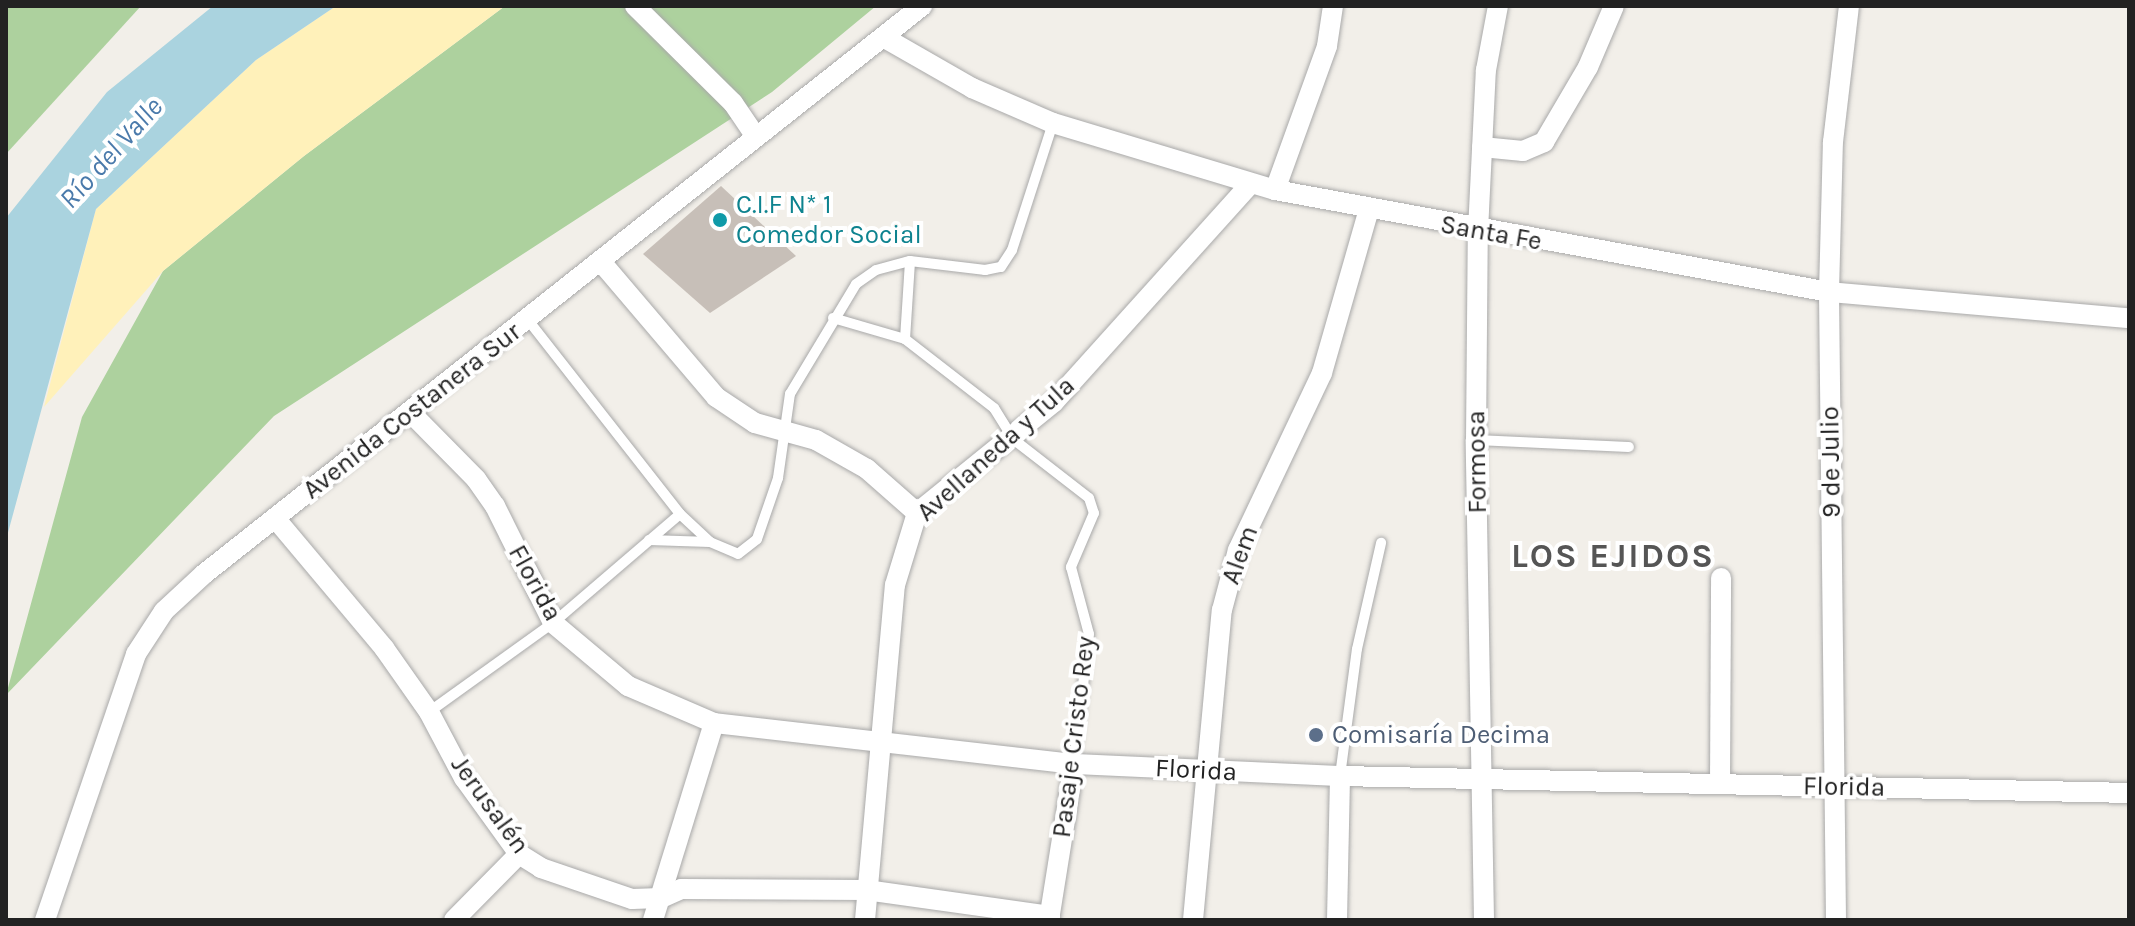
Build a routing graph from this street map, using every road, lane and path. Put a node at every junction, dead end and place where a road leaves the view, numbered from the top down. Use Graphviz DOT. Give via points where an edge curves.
graph roads {
  1 [pos="635,6"];
  2 [pos="922,6"];
  3 [pos="1333,6"];
  4 [pos="1498,6"];
  5 [pos="1614,6"];
  6 [pos="1849,6"];
  7 [pos="883,37"];
  8 [pos="1053,123"];
  9 [pos="756,137"];
  10 [pos="1482,147"];
  11 [pos="1250,184"];
  12 [pos="1275,190"];
  13 [pos="1369,209"];
  14 [pos="1478,231"];
  15 [pos="910,261"];
  16 [pos="602,263"];
  17 [pos="1829,292"];
  18 [pos="833,318"];
  19 [pos="2129,318"];
  20 [pos="528,320"];
  21 [pos="905,339"];
  22 [pos="411,413"];
  23 [pos="786,435"];
  24 [pos="1013,439"];
  25 [pos="1476,440"];
  26 [pos="1629,447"];
  27 [pos="917,513"];
  28 [pos="680,514"];
  29 [pos="275,518"];
  30 [pos="649,540"];
  31 [pos="710,542"];
  32 [pos="1381,543"];
  33 [pos="1721,578"];
  34 [pos="553,623"];
  35 [pos="429,712"];
  36 [pos="714,723"];
  37 [pos="878,742"];
  38 [pos="1074,764"];
  39 [pos="1203,770"];
  40 [pos="1340,776"];
  41 [pos="1482,780"];
  42 [pos="1720,784"];
  43 [pos="1833,787"];
  44 [pos="2129,793"];
  45 [pos="519,854"];
  46 [pos="866,890"];
  47 [pos="661,898"];
  48 [pos="1050,918"];
  49 [pos="45,920"];
  50 [pos="454,920"];
  51 [pos="653,920"];
  52 [pos="865,920"];
  53 [pos="1193,920"];
  54 [pos="1337,920"];
  55 [pos="1484,920"];
  56 [pos="1836,920"];
  1 -- 9 [label="street" via="733,103"];
  2 -- 7 [label="street, Avenida Costanera Sur"];
  3 -- 12 [label="street" via="1318,74"];
  4 -- 10 [label="street, Formosa" via="1486,70"];
  5 -- 10 [label="street" via="1588,67 1544,142 1523,151"];
  6 -- 17 [label="street, 9 de Julio" via="1833,142"];
  7 -- 8 [label="street, Santa Fe" via="972,88"];
  7 -- 9 [label="street, Avenida Costanera Sur"];
  8 -- 11 [label="street, Santa Fe"];
  8 -- 15 [label="lane" via="1012,250 1001,267 985,270"];
  9 -- 16 [label="street, Avenida Costanera Sur"];
  10 -- 14 [label="street, Formosa"];
  11 -- 12 [label="street, Santa Fe"];
  11 -- 24 [label="street, Avellaneda y Tula" via="1054,402"];
  12 -- 13 [label="street, Santa Fe"];
  13 -- 14 [label="street, Santa Fe"];
  13 -- 39 [label="street, Alem" via="1322,373 1238,550 1222,610"];
  14 -- 17 [label="street, Santa Fe"];
  14 -- 25 [label="street, Formosa"];
  15 -- 18 [label="lane" via="876,270 856,284"];
  15 -- 21 [label="lane"];
  16 -- 20 [label="street, Avenida Costanera Sur"];
  16 -- 23 [label="street" via="716,397 755,423"];
  17 -- 19 [label="street, Santa Fe"];
  17 -- 43 [label="street, 9 de Julio"];
  18 -- 21 [label="lane, Pasaje Cristo Rey"];
  18 -- 23 [label="lane" via="790,394"];
  20 -- 22 [label="street, Avenida Costanera Sur"];
  20 -- 28 [label="lane"];
  21 -- 24 [label="lane, Pasaje Cristo Rey" via="994,408"];
  22 -- 29 [label="street, Avenida Costanera Sur"];
  22 -- 34 [label="street, Florida" via="495,506"];
  23 -- 27 [label="street" via="816,440 867,469"];
  23 -- 31 [label="lane" via="757,539 738,554"];
  24 -- 27 [label="street, Avellaneda y Tula"];
  24 -- 38 [label="lane, Pasaje Cristo Rey" via="1089,498 1094,513 1071,567 1089,634"];
  25 -- 26 [label="lane"];
  25 -- 41 [label="street, Formosa"];
  27 -- 37 [label="street, Avellaneda y Tula" via="895,585"];
  28 -- 30 [label="lane"];
  28 -- 31 [label="lane"];
  29 -- 35 [label="street, Jerusalén" via="384,648"];
  29 -- 49 [label="street, Avenida Costanera Sur" via="164,611 136,654"];
  30 -- 31 [label="lane"];
  30 -- 34 [label="lane"];
  32 -- 40 [label="lane" via="1357,649"];
  33 -- 42 [label="street"];
  34 -- 35 [label="lane"];
  34 -- 36 [label="street, Florida" via="628,686"];
  35 -- 45 [label="street, Jerusalén" via="464,778"];
  36 -- 37 [label="street, Florida"];
  36 -- 47 [label="street"];
  37 -- 38 [label="street, Florida"];
  37 -- 46 [label="street, Avellaneda y Tula"];
  38 -- 39 [label="street, Florida"];
  38 -- 48 [label="street, Pasaje Cristo Rey"];
  39 -- 40 [label="street, Florida"];
  39 -- 53 [label="street, Alem"];
  40 -- 41 [label="street, Florida"];
  40 -- 54 [label="street"];
  41 -- 42 [label="street, Florida"];
  41 -- 55 [label="street, Formosa"];
  42 -- 43 [label="street, Florida"];
  43 -- 44 [label="street, Florida"];
  43 -- 56 [label="street, 9 de Julio"];
  45 -- 47 [label="street, Jerusalén" via="541,868 632,899"];
  45 -- 50 [label="street"];
  46 -- 47 [label="street, Jerusalén" via="681,889"];
  46 -- 48 [label="street, Jerusalén"];
  46 -- 52 [label="street, Avellaneda y Tula"];
  47 -- 51 [label="street"];
}
